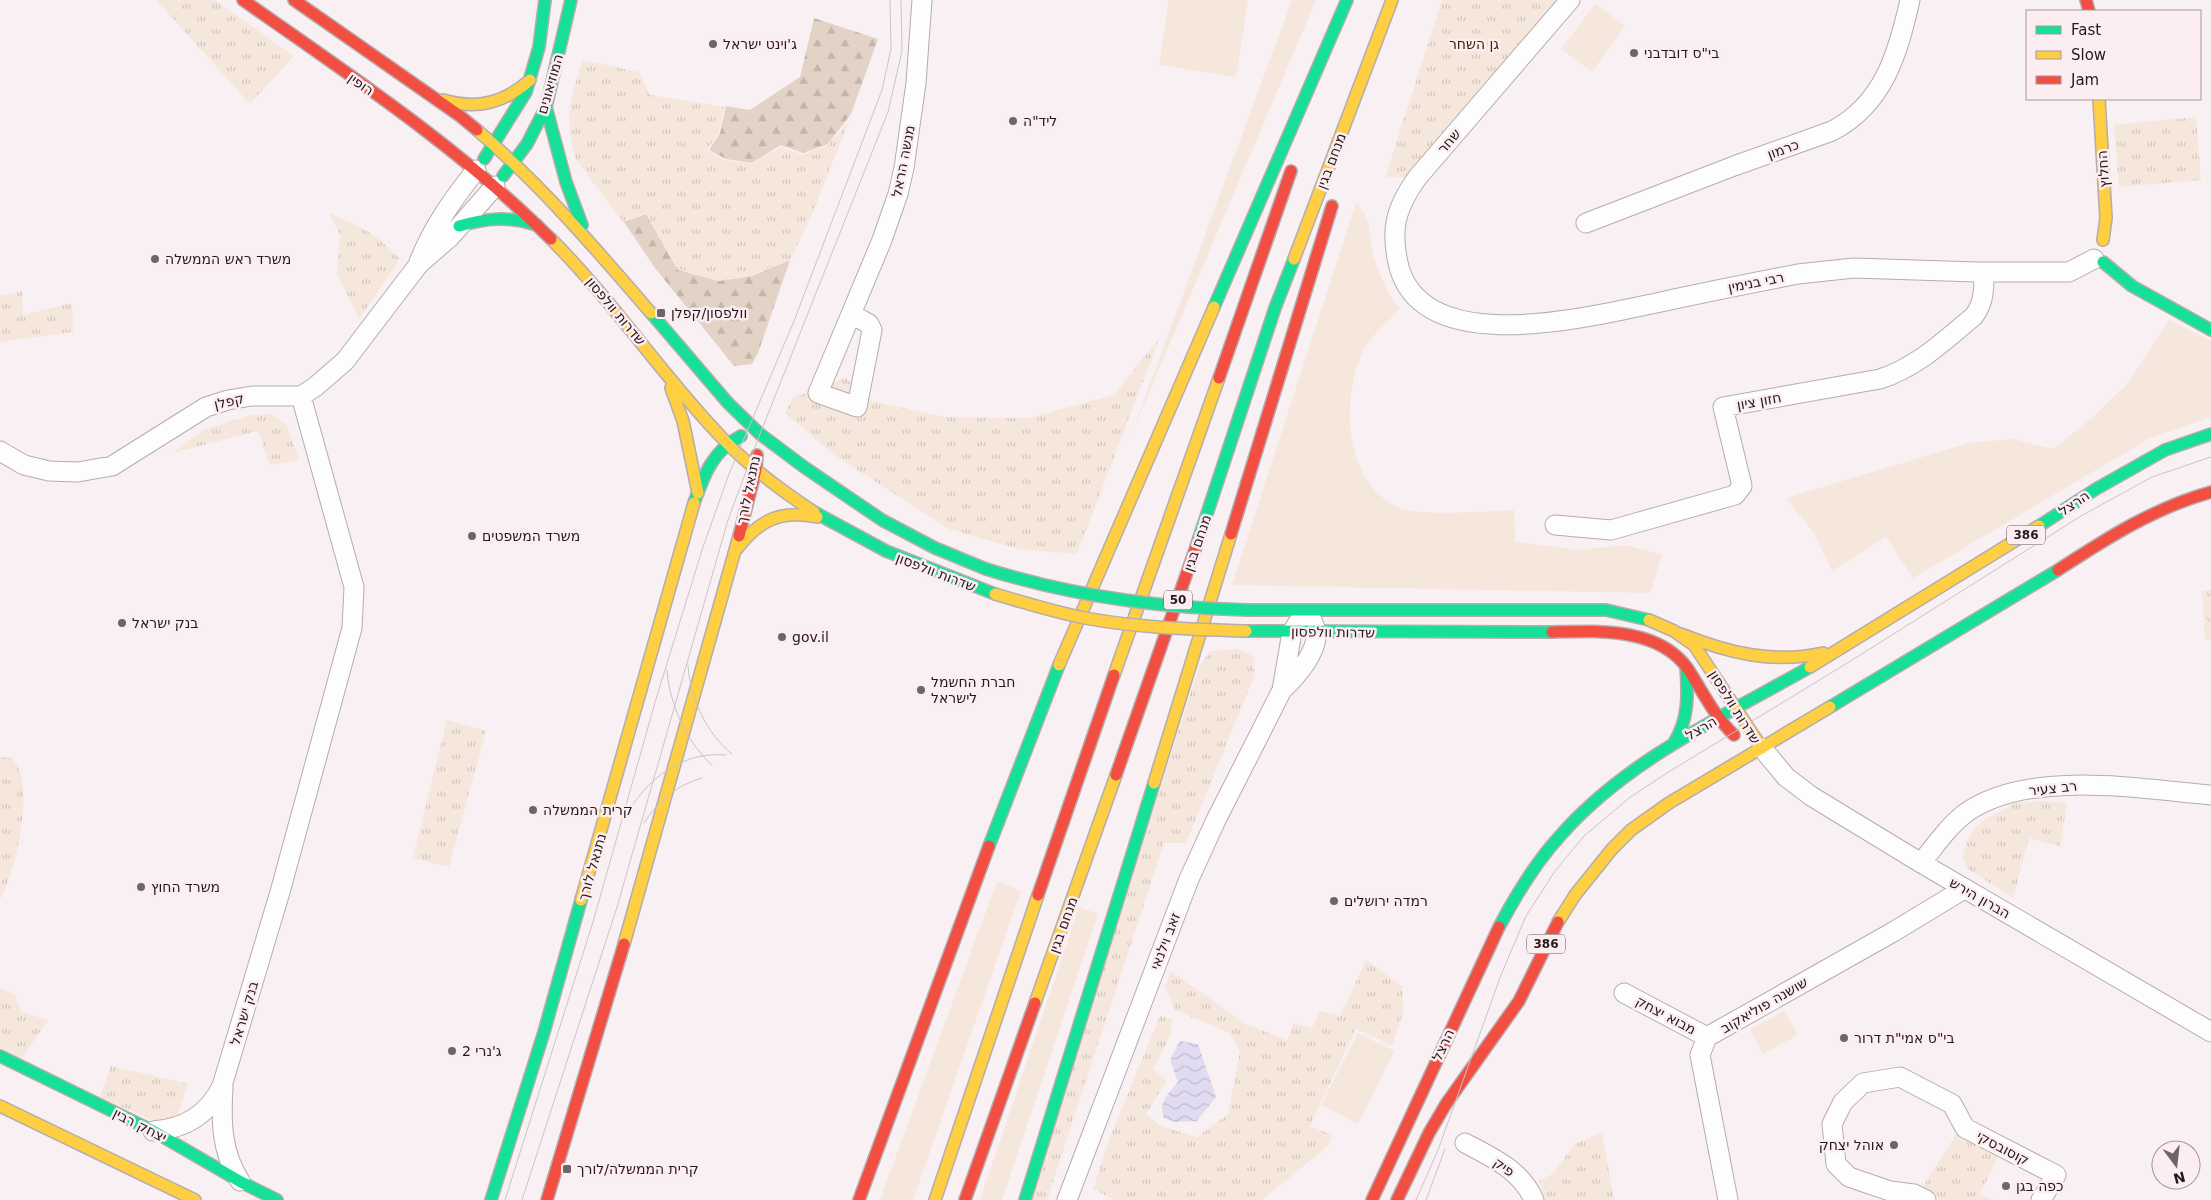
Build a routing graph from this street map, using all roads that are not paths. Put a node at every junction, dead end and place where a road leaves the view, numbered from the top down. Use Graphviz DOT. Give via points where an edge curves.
graph roads {
  1 [pos="243,0"];
  2 [pos="294,0"];
  3 [pos="545,0"];
  4 [pos="571,0"];
  5 [pos="922,0"];
  6 [pos="1349,0"];
  7 [pos="1392,0"];
  8 [pos="1396,0"];
  9 [pos="1570,0"];
  10 [pos="1910,0"];
  11 [pos="532,77"];
  12 [pos="432,95"];
  13 [pos="2099,100"];
  14 [pos="546,107"];
  15 [pos="1311,113"];
  16 [pos="1358,123"];
  17 [pos="494,145"];
  18 [pos="1295,160"];
  19 [pos="514,162"];
  20 [pos="476,170"];
  21 [pos="495,186"];
  22 [pos="1334,199"];
  23 [pos="1586,223"];
  24 [pos="459,226"];
  25 [pos="538,226"];
  26 [pos="2103,240"];
  27 [pos="590,242"];
  28 [pos="2098,260"];
  29 [pos="419,264"];
  30 [pos="1984,272"];
  31 [pos="1422,303"];
  32 [pos="851,314"];
  33 [pos="2211,330"];
  34 [pos="657,361"];
  35 [pos="301,396"];
  36 [pos="756,431"];
  37 [pos="2211,434"];
  38 [pos="727,443"];
  39 [pos="0,451"];
  40 [pos="756,470"];
  41 [pos="2211,488"];
  42 [pos="2211,492"];
  43 [pos="698,493"];
  44 [pos="2189,498"];
  45 [pos="825,520"];
  46 [pos="1555,525"];
  47 [pos="734,553"];
  48 [pos="1307,609"];
  49 [pos="1292,632"];
  50 [pos="1316,632"];
  51 [pos="1681,634"];
  52 [pos="1846,646"];
  53 [pos="1686,667"];
  54 [pos="1282,690"];
  55 [pos="1736,708"];
  56 [pos="1718,718"];
  57 [pos="1674,743"];
  58 [pos="1762,748"];
  59 [pos="2211,794"];
  60 [pos="1921,863"];
  61 [pos="1964,888"];
  62 [pos="1624,993"];
  63 [pos="2211,1032"];
  64 [pos="1707,1038"];
  65 [pos="0,1056"];
  66 [pos="224,1080"];
  67 [pos="0,1106"];
  68 [pos="152,1131"];
  69 [pos="1465,1143"];
  70 [pos="241,1182"];
  71 [pos="195,1200"];
  72 [pos="278,1200"];
  73 [pos="491,1200"];
  74 [pos="546,1200"];
  75 [pos="859,1200"];
  76 [pos="935,1200"];
  77 [pos="965,1200"];
  78 [pos="1024,1200"];
  79 [pos="1067,1200"];
  80 [pos="1372,1200"];
  81 [pos="1397,1200"];
  82 [pos="1534,1200"];
  83 [pos="1728,1200"];
  84 [pos="1926,1200"];
  85 [pos="2042,1200"];
  1 -- 20 [label="main road, רופין" via="436,137"];
  2 -- 12 [label="main road"];
  3 -- 11 [label="main road, המוזיאונים"];
  4 -- 14 [label="main road, המוזיאונים"];
  5 -- 32 [label="street, מנשה הראל" via="920,54 902,176 889,220"];
  6 -- 15 [label="main road"];
  6 -- 75 [label="main road" via="1015,773"];
  7 -- 77 [label="main road, מנחם בגין / 50" via="1276,308 1181,590"];
  8 -- 16 [label="main road"];
  9 -- 31 [label="street, שחר" via="1417,178 1400,204 1395,224 1398,260 1407,284"];
  10 -- 23 [label="street, כרמון" via="1900,42 1888,72 1876,94 1846,124"];
  11 -- 12 [label="main road" via="510,96 483,106 450,103"];
  11 -- 17 [label="main road, המוזיאונים" via="519,107"];
  12 -- 17 [label="main road"];
  13 -- 26 [label="main road, החלוץ" via="2106,218"];
  14 -- 19 [label="main road, המוזיאונים" via="536,130"];
  14 -- 27 [label="main road" via="566,182"];
  17 -- 19 [label="main road"];
  17 -- 20 [label="main road"];
  18 -- 76 [label="main road, 50"];
  19 -- 21 [label="main road, המוזיאונים"];
  19 -- 27 [label="main road, שדרות וולפסון"];
  20 -- 21 [label="main road, שדרות וולפסון"];
  20 -- 29 [label="street" via="444,211"];
  21 -- 24 [label="street"];
  21 -- 25 [label="main road, שדרות וולפסון"];
  22 -- 78 [label="main road"];
  24 -- 25 [label="main road" via="505,218"];
  24 -- 29 [label="street"];
  25 -- 34 [label="main road, שדרות וולפסון" via="593,284"];
  26 -- 28 [label="main road" via="2092,246 2091,253"];
  26 -- 28 [label="main road" via="2109,242 2113,251 2109,260"];
  27 -- 36 [label="main road, שדרות וולפסון" via="728,404"];
  28 -- 30 [label="street, רבי בנימין" via="2069,272"];
  28 -- 33 [label="main road" via="2132,286"];
  29 -- 35 [label="street" via="345,361"];
  30 -- 31 [label="street, רבי בנימין" via="1826,270 1588,316 1508,326 1459,320"];
  30 -- 46 [label="street, חזון ציון" via="1984,293 1974,316 1915,364 1897,374 1724,407 1742,486 1735,495 1611,530"];
  34 -- 38 [label="main road, שדרות וולפסון"];
  34 -- 43 [label="main road" via="680,412"];
  35 -- 39 [label="street, קפלן" via="252,396 206,407 112,466 78,472 49,471 24,465"];
  35 -- 66 [label="street, בנק ישראל" via="352,578 353,619 338,687"];
  36 -- 38 [label="main road, נתנאל לורך"];
  36 -- 40 [label="main road, נתנאל לורך"];
  36 -- 48 [label="main road, שדרות וולפסון, bridge" via="882,520 935,548 986,569 1049,589 1117,602 1188,609"];
  37 -- 52 [label="main road, הרצל / 386" via="2165,450 2096,488 2038,528"];
  38 -- 40 [label="main road, שדרות וולפסון"];
  38 -- 43 [label="main road, נתנאל לורך" via="707,467"];
  40 -- 45 [label="main road, שדרות וולפסון"];
  40 -- 47 [label="main road, נתנאל לורך"];
  41 -- 44 [label="main road"];
  42 -- 44 [label="main road, 386"];
  43 -- 73 [label="main road, נתנאל לורך" via="544,1032"];
  44 -- 58 [label="main road, 386" via="2133,522 2045,579"];
  45 -- 47 [label="main road" via="797,512 773,517 750,532"];
  45 -- 49 [label="main road, שדרות וולפסון, bridge" via="893,556 995,594 1098,620"];
  47 -- 74 [label="main road, נתנאל לורך" via="609,999"];
  48 -- 49 [label="street, זאב וילנאי"];
  48 -- 50 [label="street"];
  48 -- 51 [label="main road, שדרות וולפסון" via="1606,610 1645,617"];
  49 -- 50 [label="main road, שדרות וולפסון"];
  49 -- 54 [label="street, זאב וילנאי"];
  50 -- 53 [label="main road, שדרות וולפסון" via="1619,634 1656,642 1677,656"];
  50 -- 54 [label="street, זאב וילנאי" via="1307,662"];
  51 -- 52 [label="main road" via="1713,647 1755,657 1803,656"];
  51 -- 55 [label="main road, שדרות וולפסון" via="1694,644"];
  52 -- 55 [label="main road, הרצל / 386"];
  53 -- 56 [label="main road, שדרות וולפסון"];
  53 -- 57 [label="main road" via="1686,716"];
  54 -- 79 [label="street, זאב וילנאי" via="1189,879"];
  55 -- 56 [label="main road, הרצל / 386"];
  55 -- 58 [label="main road, שדרות וולפסון"];
  56 -- 57 [label="main road, הרצל / 386"];
  56 -- 58 [label="main road, שדרות וולפסון" via="1738,738"];
  57 -- 80 [label="main road, הרצל / 386" via="1632,770 1590,806 1550,847 1519,890 1444,1042"];
  58 -- 60 [label="street, הברון הירש" via="1799,788"];
  58 -- 81 [label="main road, 386" via="1649,816 1592,872 1552,931 1506,1022 1446,1104"];
  59 -- 60 [label="street, רב צעיר" via="2075,784 2038,787 1987,802 1968,812"];
  60 -- 61 [label="street, הברון הירש"];
  61 -- 63 [label="street, הברון הירש"];
  61 -- 64 [label="street, שושנה פוליאקוב" via="1894,932"];
  62 -- 64 [label="street, מבוא יצחק"];
  64 -- 83 [label="street, שושנה פוליאקוב" via="1700,1055"];
  65 -- 68 [label="main road, יצחק רבין"];
  66 -- 68 [label="street, בנק ישראל" via="211,1105 197,1117 177,1127"];
  66 -- 70 [label="street, בנק ישראל" via="224,1142 230,1164"];
  67 -- 71 [label="main road"];
  68 -- 70 [label="main road, יצחק רבין"];
  69 -- 82 [label="street, פיק" via="1511,1168 1528,1187"];
  70 -- 72 [label="main road, יצחק רבין"];
  84 -- 85 [label="street, קוסובסקי" via="1849,1177 1836,1164 1832,1124 1843,1102 1863,1083 1900,1077 1952,1104 1965,1128 2056,1176"];
}
